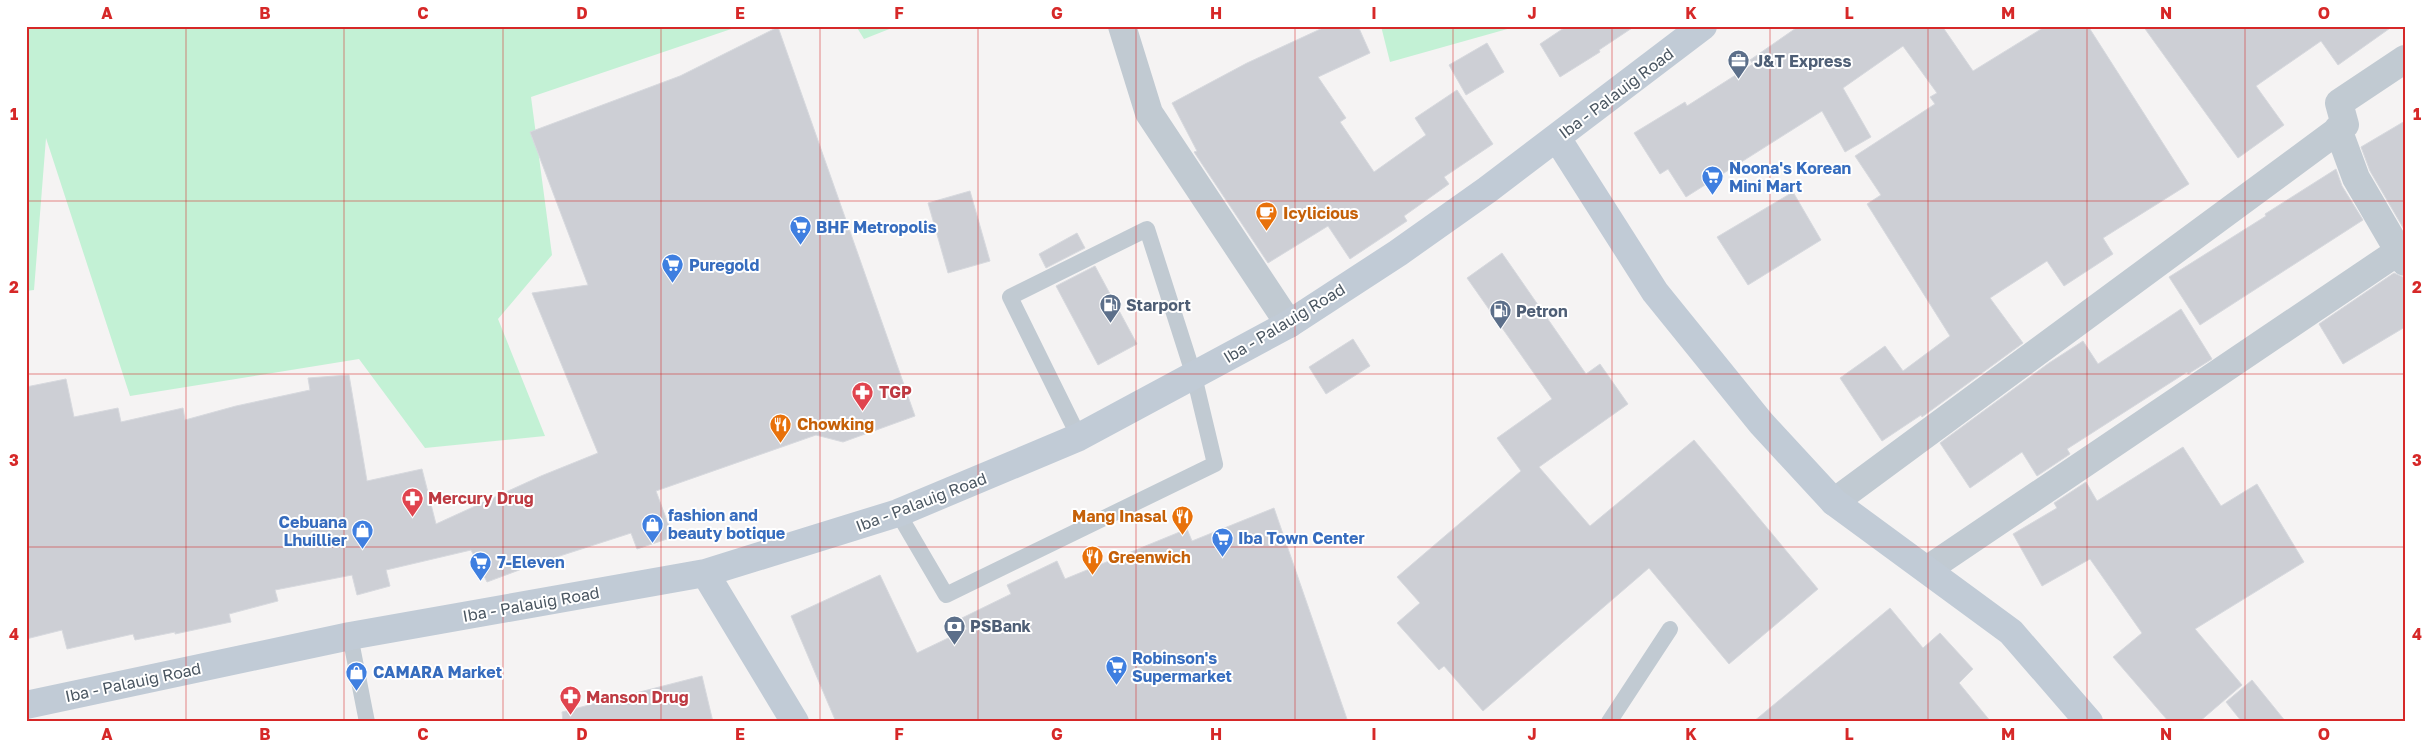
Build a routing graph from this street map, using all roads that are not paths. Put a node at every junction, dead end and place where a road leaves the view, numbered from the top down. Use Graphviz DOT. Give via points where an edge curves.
graph roads {
  1 [pos="1122,26"];
  2 [pos="1703,26"];
  3 [pos="2405,59"];
  4 [pos="2338,129"];
  5 [pos="1557,138"];
  6 [pos="2403,253"];
  7 [pos="1289,324"];
  8 [pos="1194,376"];
  9 [pos="1079,437"];
  10 [pos="1834,502"];
  11 [pos="898,513"];
  12 [pos="1928,569"];
  13 [pos="705,573"];
  14 [pos="1670,629"];
  15 [pos="350,636"];
  16 [pos="26,705"];
  17 [pos="366,722"];
  18 [pos="795,722"];
  19 [pos="1609,722"];
  20 [pos="2089,722"];
  1 -- 7 [label="street" via="1149,113"];
  2 -- 5 [label="main road, Iba - Palauig Road"];
  3 -- 4 [label="street" via="2339,103 2345,125"];
  4 -- 6 [label="street" via="2356,178"];
  4 -- 10 [label="street"];
  5 -- 7 [label="main road, Iba - Palauig Road" via="1406,247"];
  5 -- 10 [label="main road" via="1655,292 1761,423"];
  6 -- 12 [label="street"];
  7 -- 8 [label="main road, Iba - Palauig Road"];
  8 -- 9 [label="main road, Iba - Palauig Road"];
  8 -- 9 [label="lane" via="1147,229 1010,297"];
  8 -- 11 [label="lane" via="1215,464 946,595"];
  9 -- 11 [label="main road, Iba - Palauig Road"];
  10 -- 12 [label="main road"];
  11 -- 13 [label="main road, Iba - Palauig Road"];
  12 -- 20 [label="main road" via="2011,632"];
  13 -- 15 [label="main road, Iba - Palauig Road"];
  13 -- 18 [label="main road"];
  14 -- 19 [label="lane"];
  15 -- 16 [label="main road, Iba - Palauig Road"];
  15 -- 17 [label="lane"];
}
